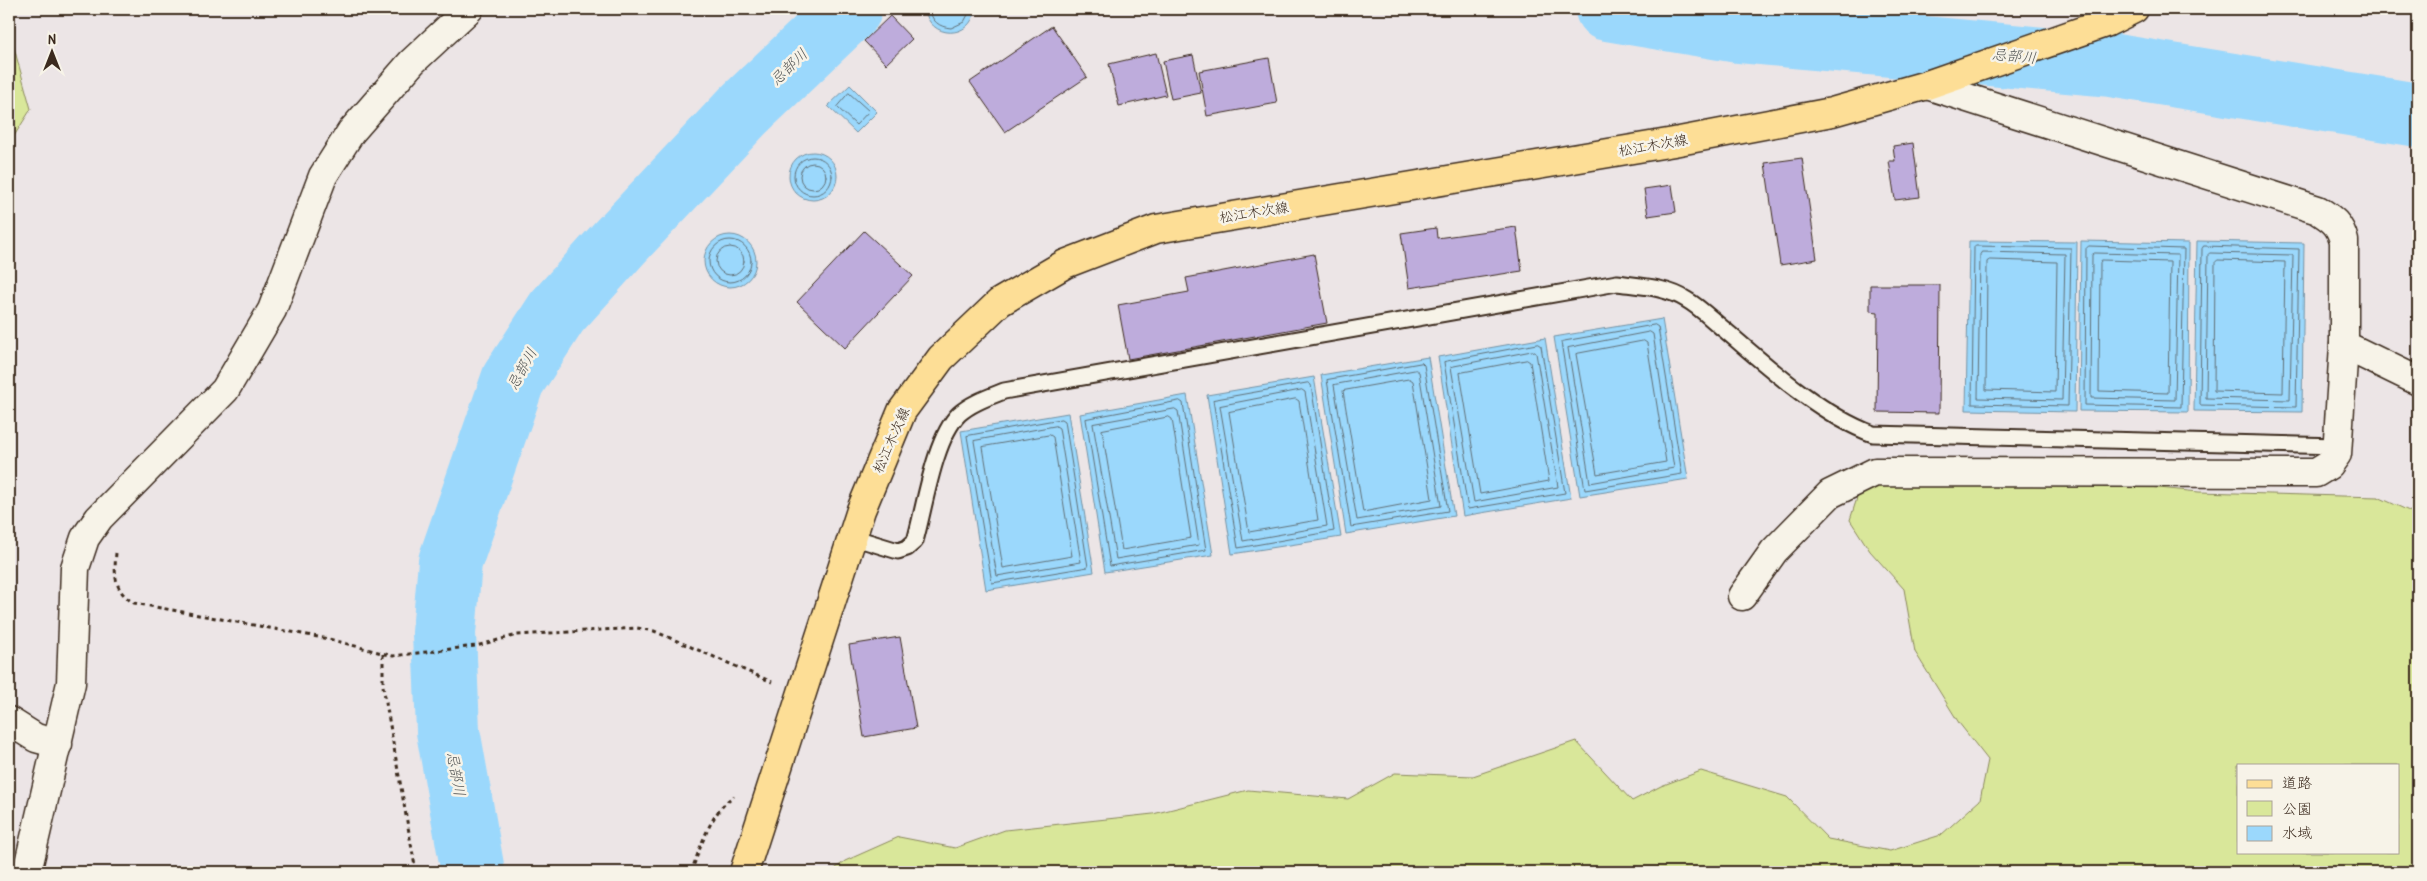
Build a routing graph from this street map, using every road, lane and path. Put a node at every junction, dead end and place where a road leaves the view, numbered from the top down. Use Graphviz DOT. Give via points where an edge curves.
graph roads {
  1 [pos="469,9"];
  2 [pos="2134,9"];
  3 [pos="1927,85"];
  4 [pos="2344,346"];
  5 [pos="2418,382"];
  6 [pos="2338,446"];
  7 [pos="115,502"];
  8 [pos="852,537"];
  9 [pos="1742,596"];
  10 [pos="382,654"];
  11 [pos="801,692"];
  12 [pos="9,721"];
  13 [pos="58,744"];
  14 [pos="722,804"];
  15 [pos="27,872"];
  16 [pos="416,872"];
  17 [pos="691,872"];
  18 [pos="744,872"];
  1 -- 7 [label="street" via="412,62 351,132 323,176 272,310 225,390"];
  2 -- 3 [label="main road, 松江木次線" via="2108,22"];
  3 -- 4 [label="street" via="2318,210 2333,219 2341,228 2344,241"];
  3 -- 8 [label="main road, 松江木次線" via="1832,112 1674,142 1156,228 1065,264 1000,302 941,358 902,411"];
  4 -- 5 [label="street"];
  4 -- 6 [label="street"];
  6 -- 8 [label="lane" via="1873,434 1833,414 1764,364 1687,299 1660,290 1617,284 1004,391 960,413 949,427 938,451 915,541 898,551"];
  6 -- 9 [label="street" via="2337,454 2329,465 2316,473 1875,472 1830,494 1774,551"];
  7 -- 10 [label="path" via="115,577 124,596 134,603 329,639"];
  7 -- 13 [label="street" via="85,538 75,568 71,683"];
  8 -- 11 [label="main road, 松江木次線"];
  10 -- 11 [label="path" via="409,655 476,646 518,635 618,628 654,631"];
  10 -- 16 [label="path" via="382,686"];
  11 -- 18 [label="main road, 松江木次線"];
  12 -- 13 [label="street" via="36,738"];
  13 -- 15 [label="street"];
  14 -- 17 [label="path"];
}
